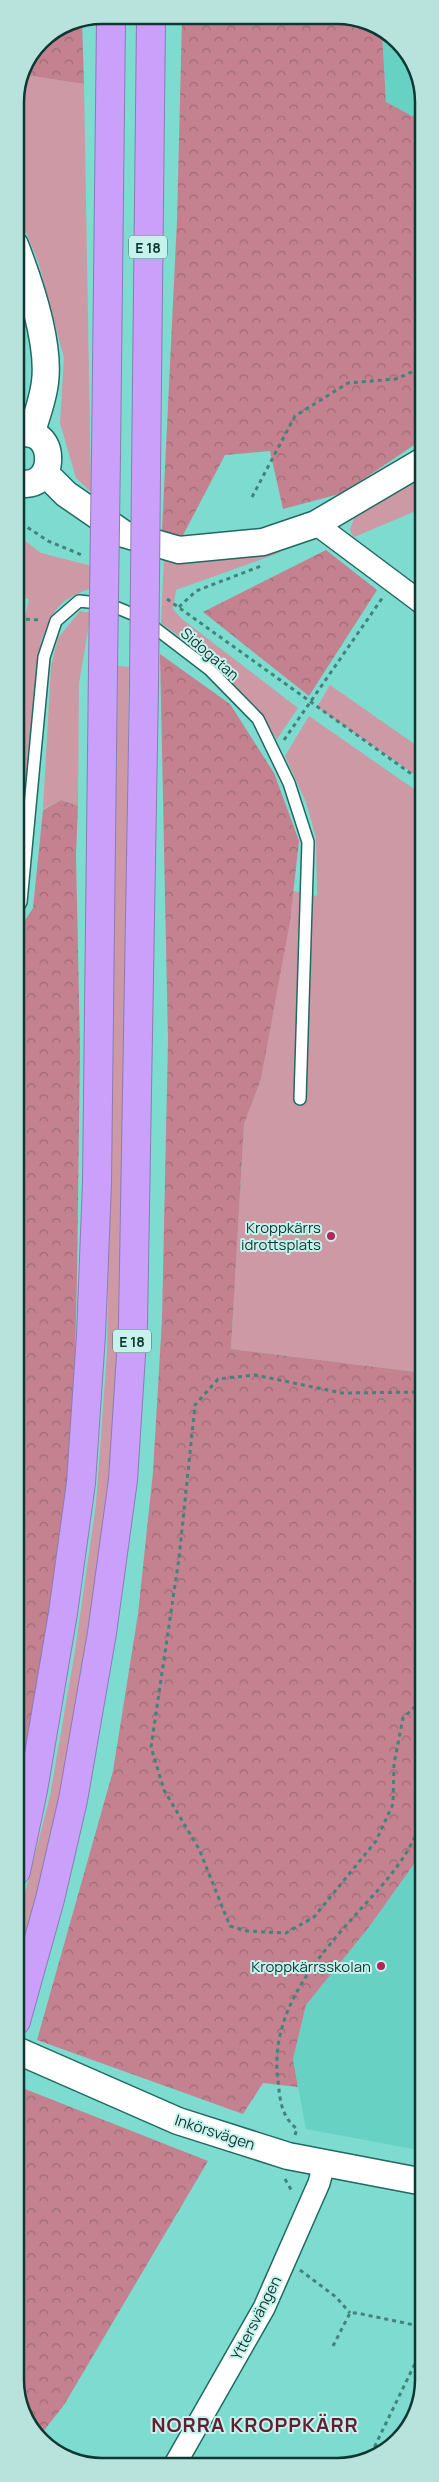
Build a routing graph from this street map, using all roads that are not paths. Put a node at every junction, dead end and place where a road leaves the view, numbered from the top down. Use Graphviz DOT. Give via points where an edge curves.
graph roads {
  1 [pos="111,24"];
  2 [pos="151,24"];
  3 [pos="24,268"];
  4 [pos="24,433"];
  5 [pos="24,435"];
  6 [pos="415,466"];
  7 [pos="45,473"];
  8 [pos="24,484"];
  9 [pos="316,524"];
  10 [pos="415,598"];
  11 [pos="24,870"];
  12 [pos="300,1098"];
  13 [pos="24,1833"];
  14 [pos="24,1994"];
  15 [pos="24,2054"];
  16 [pos="324,2164"];
  17 [pos="415,2180"];
  18 [pos="179,2458"];
  1 -- 13 [label="highway, E 18, bridge" via="96,1192 91,1335 81,1482 50,1692"];
  2 -- 14 [label="highway, E 18, bridge" via="133,1324 122,1480 102,1633 72,1800"];
  3 -- 4 [label="street" via="42,339 45,382"];
  5 -- 7 [label="street" via="41,440 48,450"];
  6 -- 9 [label="street"];
  7 -- 8 [label="street"];
  7 -- 9 [label="street" via="66,494 124,534 179,550 263,542"];
  9 -- 10 [label="street"];
  11 -- 12 [label="lane, Sidogatan" via="44,657 56,621 78,601 108,604 142,618 210,670 258,720 289,783 308,842"];
  15 -- 16 [label="street, Inkörsvägen" via="178,2121"];
  16 -- 17 [label="street, Inkörsvägen"];
  16 -- 18 [label="street, Yttersvängen" via="319,2183 264,2308"];
}
